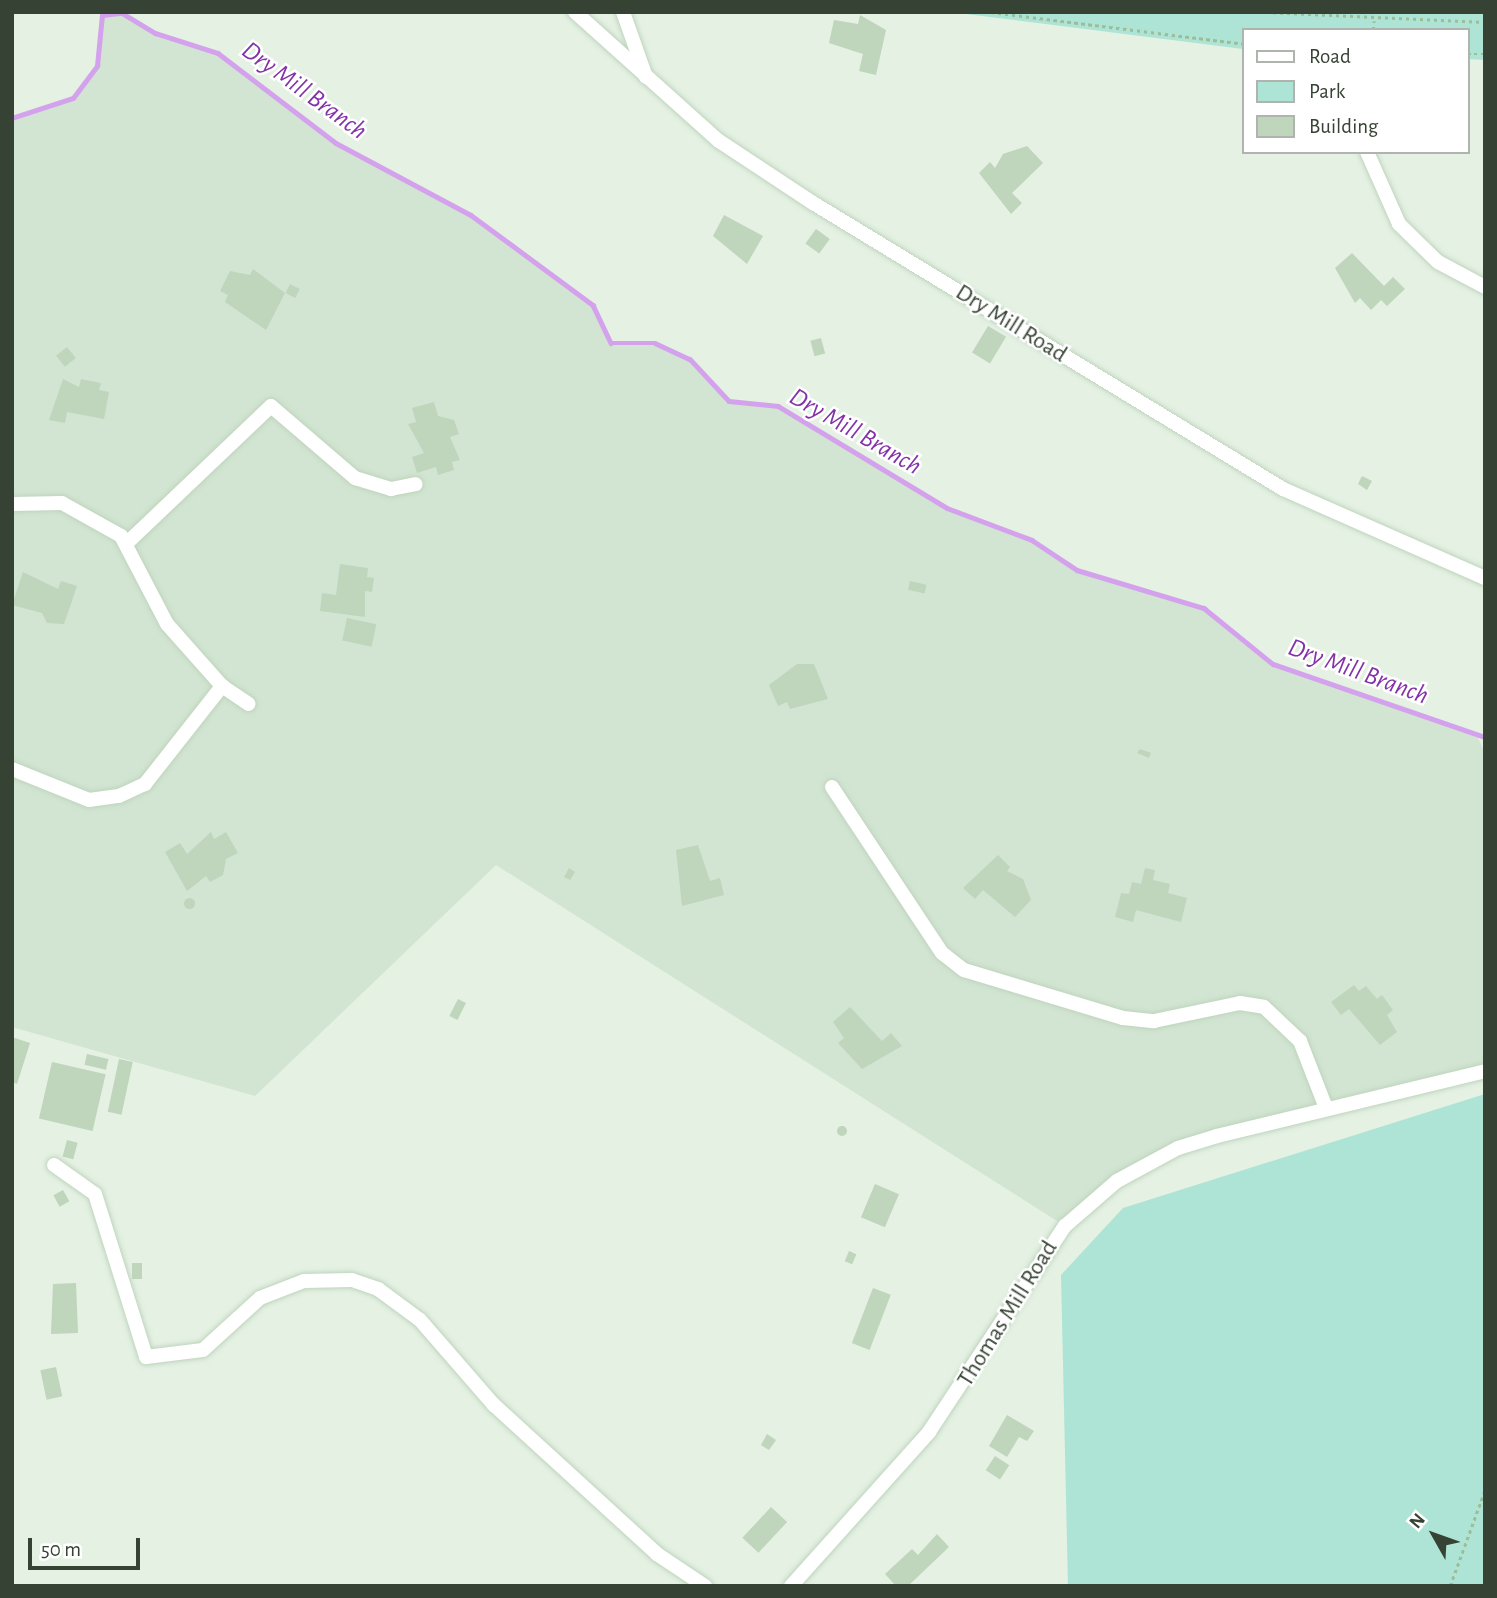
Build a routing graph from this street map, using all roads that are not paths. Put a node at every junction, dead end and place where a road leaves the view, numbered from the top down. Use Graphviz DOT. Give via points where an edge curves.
graph roads {
  1 [pos="575,12"];
  2 [pos="623,12"];
  3 [pos="648,82"];
  4 [pos="1368,154"];
  5 [pos="1485,287"];
  6 [pos="416,484"];
  7 [pos="12,504"];
  8 [pos="125,544"];
  9 [pos="1485,578"];
  10 [pos="222,686"];
  11 [pos="249,704"];
  12 [pos="12,769"];
  13 [pos="832,787"];
  14 [pos="1485,1071"];
  15 [pos="1326,1108"];
  16 [pos="54,1165"];
  17 [pos="705,1586"];
  18 [pos="791,1586"];
  1 -- 3 [label="street, Dry Mill Road"];
  2 -- 3 [label="street"];
  3 -- 9 [label="street, Dry Mill Road" via="719,141 813,203 1227,457 1283,489"];
  4 -- 5 [label="street" via="1399,223 1417,244"];
  6 -- 8 [label="street" via="391,489 355,478 271,406"];
  7 -- 8 [label="street" via="71,506 91,514"];
  8 -- 10 [label="street" via="167,624"];
  10 -- 11 [label="street"];
  10 -- 12 [label="street" via="145,784 119,796 89,800"];
  13 -- 15 [label="street" via="942,953 964,970 1123,1018 1154,1021 1240,1003 1264,1007 1300,1041"];
  14 -- 15 [label="street, Thomas Mill Road"];
  15 -- 18 [label="street, Thomas Mill Road" via="1178,1148 1090,1201 1045,1252 929,1432"];
  16 -- 17 [label="street" via="95,1194 146,1357 203,1350 260,1298 304,1281 352,1280 378,1289 420,1320 494,1405 657,1554"];
}
